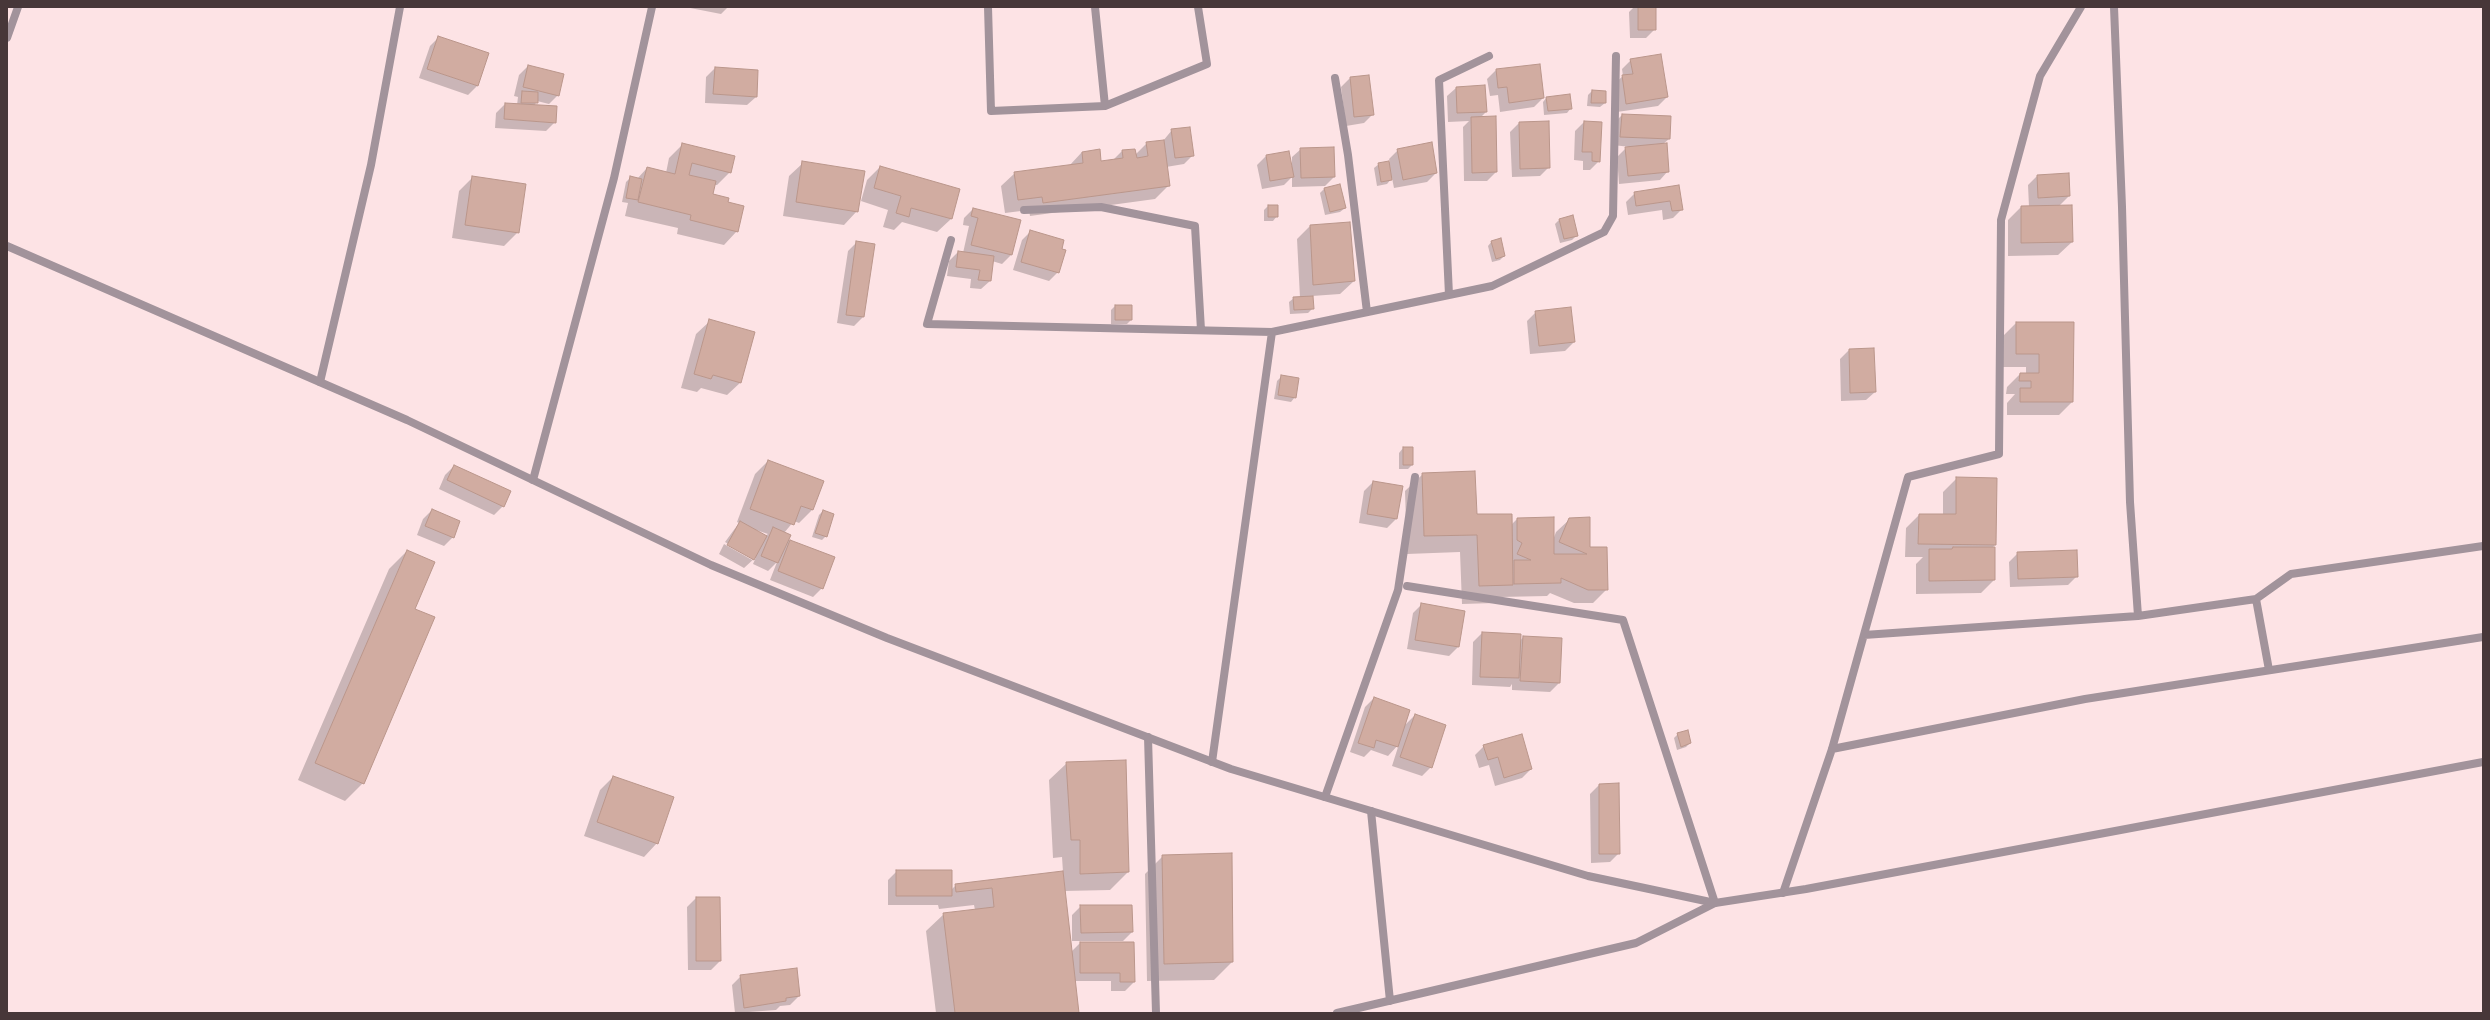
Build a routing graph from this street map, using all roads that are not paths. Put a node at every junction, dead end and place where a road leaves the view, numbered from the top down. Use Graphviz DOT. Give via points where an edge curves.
graph roads {
  1 [pos="18,7"];
  2 [pos="400,7"];
  3 [pos="652,7"];
  4 [pos="988,7"];
  5 [pos="1095,7"];
  6 [pos="1198,7"];
  7 [pos="2081,7"];
  8 [pos="2114,7"];
  9 [pos="7,38"];
  10 [pos="1489,56"];
  11 [pos="1616,56"];
  12 [pos="1335,78"];
  13 [pos="1105,106"];
  14 [pos="1024,210"];
  15 [pos="951,240"];
  16 [pos="7,246"];
  17 [pos="1449,295"];
  18 [pos="1367,312"];
  19 [pos="1201,330"];
  20 [pos="1272,332"];
  21 [pos="320,382"];
  22 [pos="1415,477"];
  23 [pos="533,480"];
  24 [pos="2483,546"];
  25 [pos="1407,586"];
  26 [pos="2256,599"];
  27 [pos="2138,616"];
  28 [pos="1864,635"];
  29 [pos="2483,637"];
  30 [pos="2269,670"];
  31 [pos="1148,737"];
  32 [pos="1832,749"];
  33 [pos="1212,762"];
  34 [pos="2483,762"];
  35 [pos="1325,797"];
  36 [pos="1371,811"];
  37 [pos="1783,893"];
  38 [pos="1715,903"];
  39 [pos="1390,1001"];
  40 [pos="1156,1013"];
  41 [pos="1337,1013"];
  1 -- 9 [label="street"];
  2 -- 21 [label="street" via="371,165"];
  3 -- 23 [label="street" via="614,178"];
  4 -- 13 [label="street" via="991,111"];
  5 -- 13 [label="street"];
  6 -- 13 [label="street" via="1207,64"];
  7 -- 28 [label="street" via="2040,76 2001,220 1999,454 1908,477"];
  8 -- 27 [label="street" via="2130,502"];
  10 -- 17 [label="street" via="1439,80"];
  11 -- 17 [label="street" via="1613,216 1604,232 1492,286"];
  12 -- 18 [label="street" via="1348,155"];
  14 -- 19 [label="street" via="1101,207 1195,226"];
  15 -- 19 [label="street" via="927,324"];
  16 -- 21 [label="street"];
  17 -- 18 [label="street"];
  18 -- 20 [label="street"];
  19 -- 20 [label="street"];
  20 -- 33 [label="street"];
  21 -- 23 [label="street"];
  22 -- 35 [label="street" via="1398,590"];
  23 -- 31 [label="street" via="719,568 887,638"];
  24 -- 26 [label="street" via="2291,574"];
  25 -- 38 [label="street" via="1623,620"];
  26 -- 27 [label="street"];
  26 -- 30 [label="street"];
  27 -- 28 [label="street"];
  28 -- 32 [label="street"];
  29 -- 30 [label="street"];
  30 -- 32 [label="street" via="2085,699"];
  31 -- 33 [label="street"];
  31 -- 40 [label="street"];
  32 -- 37 [label="street"];
  33 -- 35 [label="street"];
  34 -- 37 [label="street"];
  35 -- 36 [label="street"];
  36 -- 38 [label="street" via="1588,876"];
  36 -- 39 [label="street"];
  37 -- 38 [label="street"];
  38 -- 39 [label="street" via="1636,943"];
  39 -- 41 [label="street"];
}
